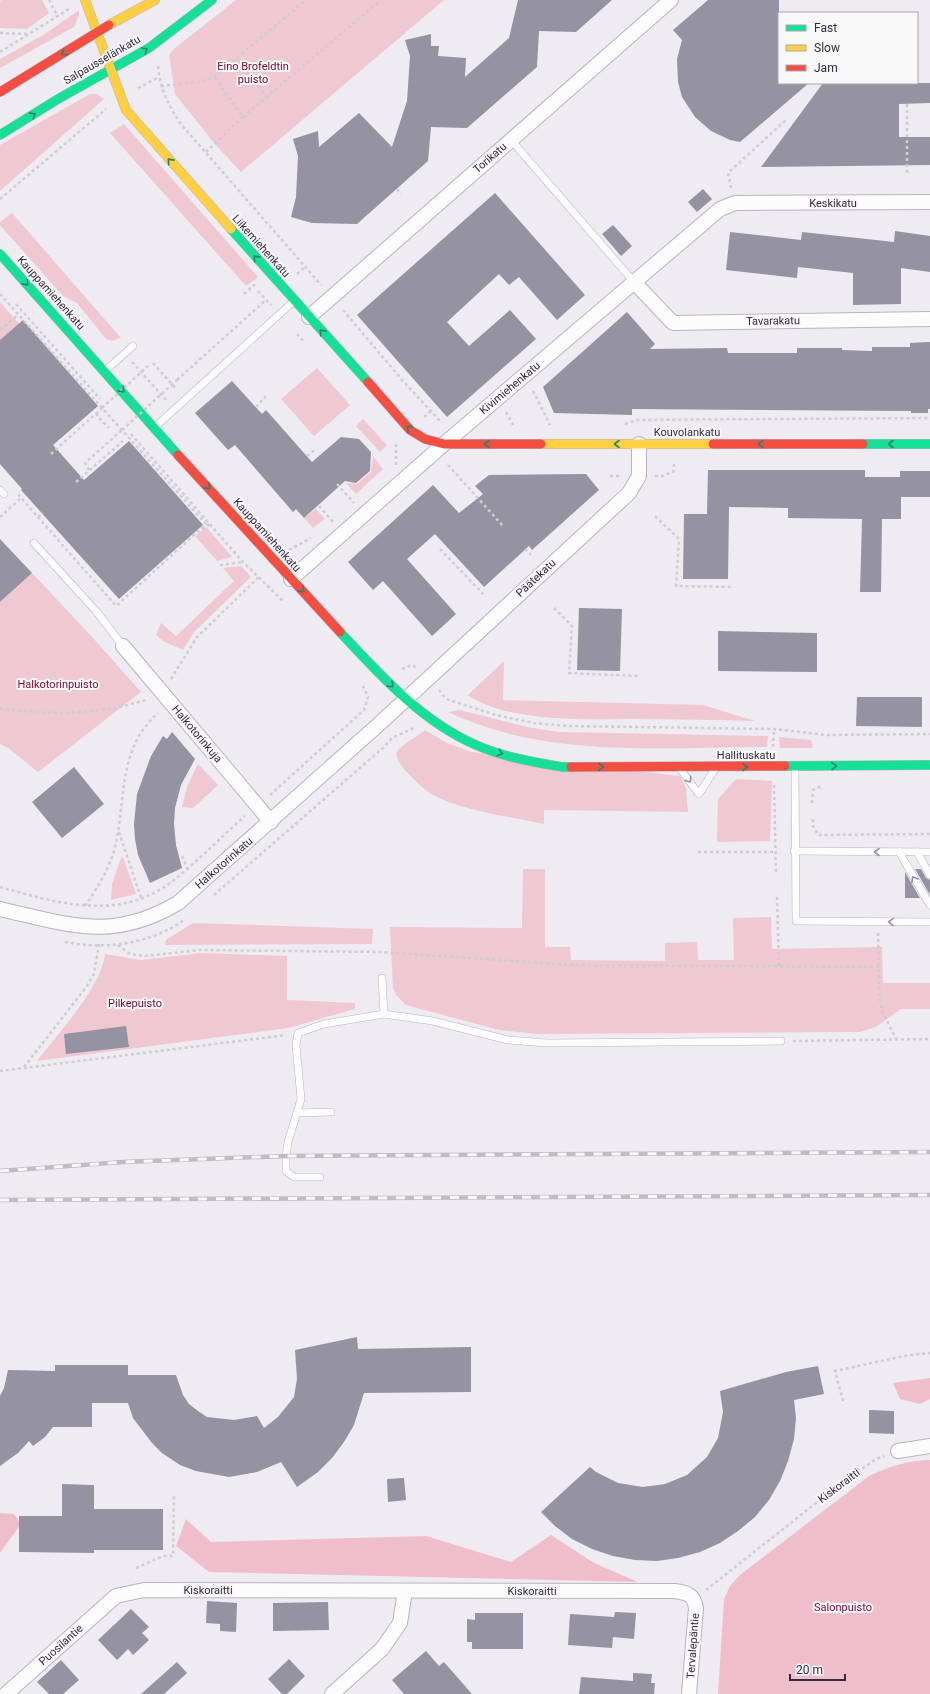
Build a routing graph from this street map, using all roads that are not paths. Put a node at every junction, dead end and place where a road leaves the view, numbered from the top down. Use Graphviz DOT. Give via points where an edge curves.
graph roads {
  1 [pos="86,0"];
  2 [pos="155,0"];
  3 [pos="212,0"];
  4 [pos="670,0"];
  5 [pos="98,32"];
  6 [pos="111,69"];
  7 [pos="0,92"];
  8 [pos="0,135"];
  9 [pos="511,140"];
  10 [pos="930,202"];
  11 [pos="735,203"];
  12 [pos="0,254"];
  13 [pos="634,282"];
  14 [pos="294,301"];
  15 [pos="309,317"];
  16 [pos="930,319"];
  17 [pos="133,346"];
  18 [pos="105,371"];
  19 [pos="155,428"];
  20 [pos="444,444"];
  21 [pos="638,444"];
  22 [pos="930,444"];
  23 [pos="34,542"];
  24 [pos="291,580"];
  25 [pos="123,646"];
  26 [pos="405,699"];
  27 [pos="930,765"];
  28 [pos="562,767"];
  29 [pos="678,767"];
  30 [pos="717,767"];
  31 [pos="795,767"];
  32 [pos="271,822"];
  33 [pos="794,851"];
  34 [pos="899,852"];
  35 [pos="917,852"];
  36 [pos="930,852"];
  37 [pos="930,875"];
  38 [pos="930,905"];
  39 [pos="0,909"];
  40 [pos="930,922"];
  41 [pos="382,978"];
  42 [pos="384,1014"];
  43 [pos="781,1041"];
  44 [pos="331,1112"];
  45 [pos="297,1113"];
  46 [pos="320,1177"];
  47 [pos="930,1446"];
  48 [pos="898,1451"];
  49 [pos="404,1591"];
  50 [pos="116,1596"];
  51 [pos="694,1599"];
  52 [pos="6,1694"];
  53 [pos="332,1694"];
  54 [pos="689,1694"];
  1 -- 5 [label="street, Liikemiehenkatu"];
  2 -- 5 [label="street"];
  6 -- 3 [label="street, Salpausselänkatu, one-way" via="149,48"];
  4 -- 9 [label="street, Torikatu"];
  5 -- 6 [label="street, Liikemiehenkatu"];
  5 -- 7 [label="street, one-way"];
  8 -- 6 [label="street, Salpausselänkatu, one-way"];
  14 -- 6 [label="street, Liikemiehenkatu, one-way" via="126,110"];
  9 -- 13 [label="lane"];
  9 -- 15 [label="street, Torikatu"];
  10 -- 11 [label="street, Keskikatu"];
  11 -- 13 [label="street, Kivimiehenkatu" via="720,209"];
  12 -- 18 [label="street, Kauppamiehenkatu, one-way"];
  13 -- 16 [label="street, Tavarakatu" via="673,322"];
  13 -- 20 [label="street, Kivimiehenkatu"];
  14 -- 15 [label="street, Liikemiehenkatu"];
  14 -- 19 [label="lane"];
  20 -- 15 [label="street, Liikemiehenkatu, one-way" via="425,439 410,430"];
  17 -- 18 [label="lane"];
  18 -- 19 [label="street, Kauppamiehenkatu"];
  19 -- 24 [label="street, Kauppamiehenkatu, one-way"];
  21 -- 20 [label="street, Kouvolankatu, one-way"];
  20 -- 24 [label="street, Kivimiehenkatu"];
  22 -- 21 [label="street, Kouvolankatu, one-way"];
  21 -- 26 [label="street, Päätekatu" via="639,476 629,493"];
  23 -- 25 [label="lane" via="96,611"];
  24 -- 26 [label="street, Kauppamiehenkatu, one-way"];
  25 -- 32 [label="street, Halkotorinkuja"];
  26 -- 28 [label="street, Kauppamiehenkatu, one-way" via="451,733 481,747 518,759"];
  26 -- 32 [label="street, Halkotorinkatu"];
  31 -- 27 [label="street, Hallituskatu, one-way"];
  28 -- 29 [label="street, Hallituskatu, one-way"];
  29 -- 30 [label="street, Hallituskatu"];
  29 -- 30 [label="lane, one-way" via="699,794"];
  30 -- 31 [label="street, Hallituskatu, one-way"];
  31 -- 33 [label="lane"];
  32 -- 39 [label="street, Halkotorinkatu" via="178,903 133,924 82,926"];
  34 -- 33 [label="lane, one-way"];
  40 -- 33 [label="lane, one-way" via="796,921"];
  34 -- 35 [label="lane"];
  38 -- 34 [label="lane, one-way"];
  35 -- 36 [label="lane"];
  35 -- 37 [label="lane"];
  41 -- 42 [label="lane"];
  42 -- 43 [label="lane" via="433,1021 508,1040 547,1043"];
  42 -- 45 [label="lane" via="324,1024 298,1033 296,1045 301,1099"];
  44 -- 45 [label="lane"];
  45 -- 46 [label="lane" via="287,1149 286,1171 294,1177"];
  47 -- 48 [label="street"];
  49 -- 50 [label="street, Kiskoraitti" via="144,1590"];
  49 -- 51 [label="street, Kiskoraitti" via="675,1591 687,1593"];
  49 -- 53 [label="street" via="400,1623 382,1650"];
  50 -- 52 [label="street, Puosilantie"];
  51 -- 54 [label="street, Tervalepäntie" via="696,1608"];
}
